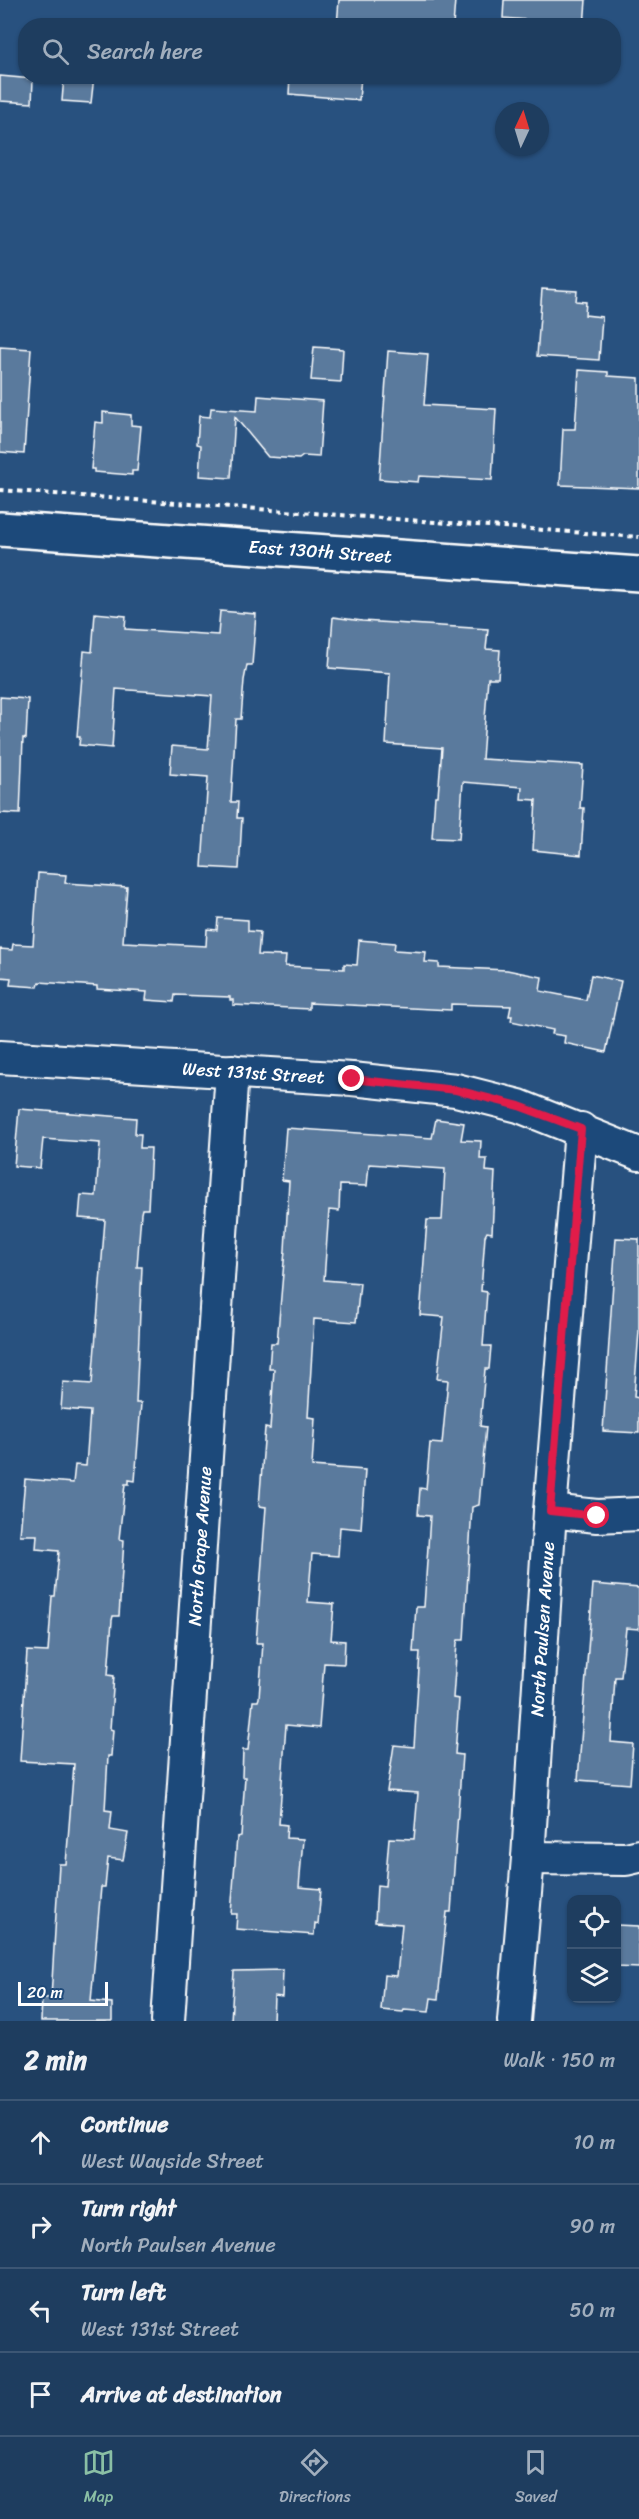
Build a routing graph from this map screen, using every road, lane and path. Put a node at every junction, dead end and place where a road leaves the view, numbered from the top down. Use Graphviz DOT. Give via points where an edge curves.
graph roads {
  1 [pos="0,490"];
  2 [pos="0,529"];
  3 [pos="639,537"];
  4 [pos="639,574"];
  5 [pos="0,1057"];
  6 [pos="232,1071"];
  7 [pos="581,1129"];
  8 [pos="639,1154"];
  9 [pos="550,1511"];
  10 [pos="639,1514"];
  11 [pos="528,1858"];
  12 [pos="633,1858"];
  13 [pos="168,2021"];
  14 [pos="514,2021"];
  1 -- 3 [label="path"];
  2 -- 4 [label="street, East 130th Street"];
  5 -- 6 [label="street, West 131st Street"];
  6 -- 7 [label="street, West 131st Street" via="456,1090 519,1106"];
  6 -- 13 [label="street, North Grape Avenue"];
  7 -- 8 [label="street, West 131st Street"];
  7 -- 9 [label="street, North Paulsen Avenue"];
  9 -- 10 [label="street" via="597,1516"];
  9 -- 11 [label="street, North Paulsen Avenue"];
  11 -- 12 [label="street"];
  11 -- 14 [label="street, North Paulsen Avenue"];
}
